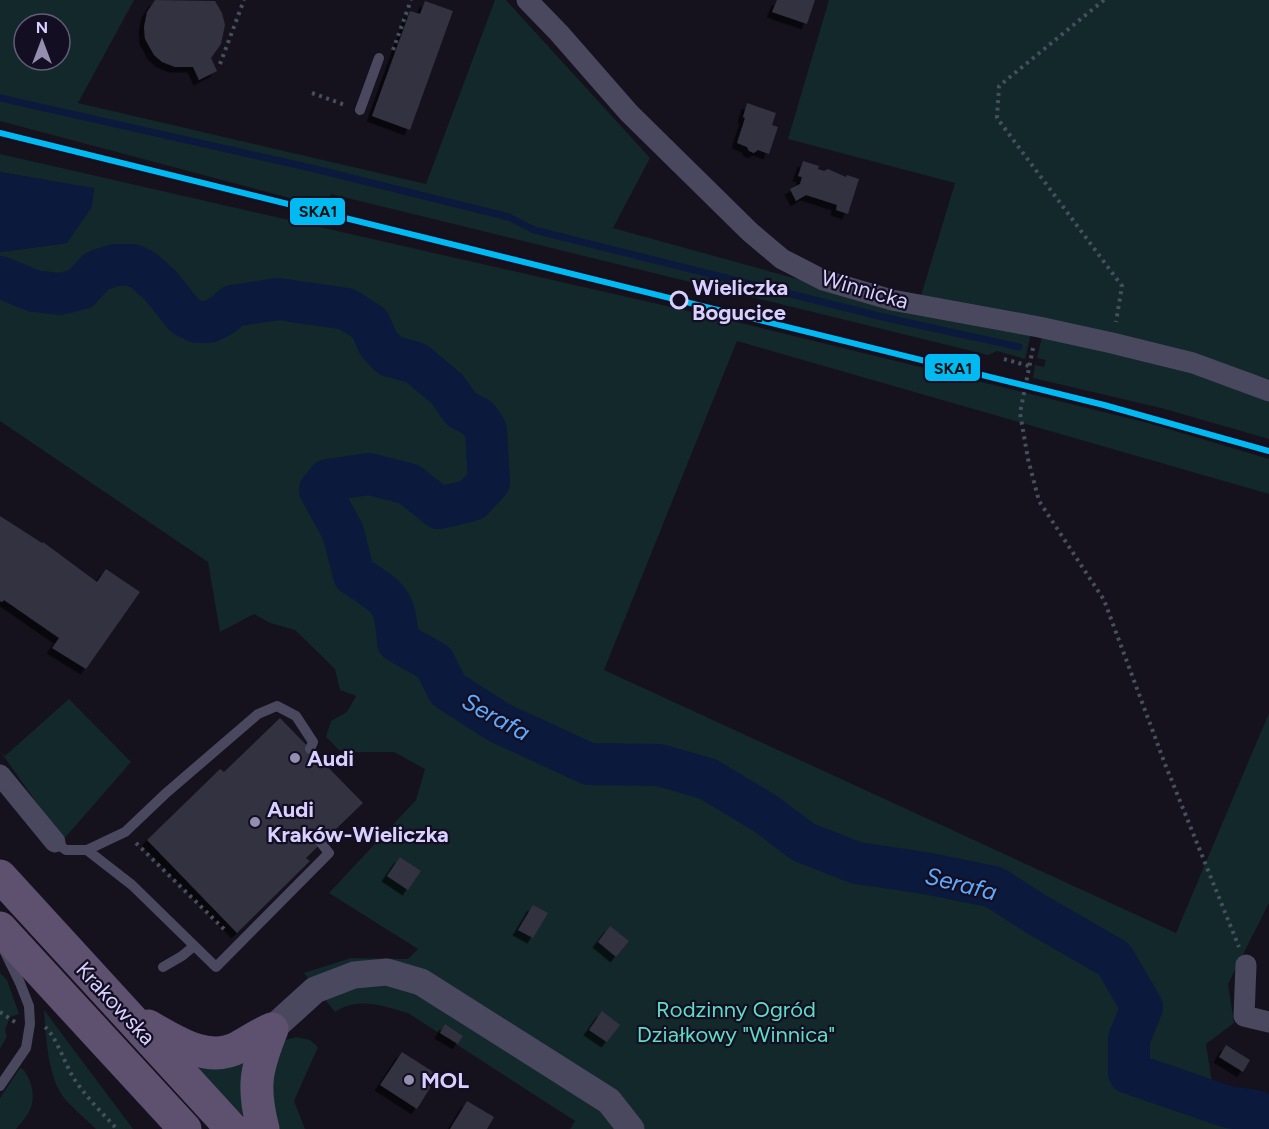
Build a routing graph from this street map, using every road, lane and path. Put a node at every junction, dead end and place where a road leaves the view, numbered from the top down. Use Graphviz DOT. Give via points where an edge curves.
graph roads {
  1 [pos="244,0"];
  2 [pos="527,0"];
  3 [pos="1104,0"];
  4 [pos="379,58"];
  5 [pos="220,64"];
  6 [pos="360,110"];
  7 [pos="1112,343"];
  8 [pos="1004,359"];
  9 [pos="1269,391"];
  10 [pos="310,749"];
  11 [pos="0,775"];
  12 [pos="125,832"];
  13 [pos="55,842"];
  14 [pos="321,843"];
  15 [pos="87,850"];
  16 [pos="0,876"];
  17 [pos="0,928"];
  18 [pos="0,941"];
  19 [pos="238,944"];
  20 [pos="194,946"];
  21 [pos="1246,965"];
  22 [pos="163,967"];
  23 [pos="0,1012"];
  24 [pos="129,1017"];
  25 [pos="14,1022"];
  26 [pos="1269,1022"];
  27 [pos="43,1025"];
  28 [pos="272,1029"];
  29 [pos="0,1086"];
  30 [pos="117,1129"];
  31 [pos="185,1129"];
  32 [pos="232,1129"];
  33 [pos="263,1129"];
  34 [pos="631,1129"];
  1 -- 5 [label="path"];
  2 -- 7 [label="street, Winnicka" via="629,113 782,259 824,280 892,300"];
  3 -- 7 [label="path" via="999,87 997,118 1122,286"];
  4 -- 6 [label="lane"];
  7 -- 9 [label="street, Winnicka" via="1193,363"];
  8 -- 21 [label="path" via="1029,366 1020,413 1039,501 1104,600"];
  10 -- 12 [label="lane" via="313,742 296,717 277,706 258,714"];
  11 -- 13 [label="street"];
  12 -- 15 [label="lane"];
  12 -- 19 [label="path"];
  13 -- 15 [label="lane" via="66,849"];
  14 -- 19 [label="lane" via="329,853"];
  15 -- 20 [label="lane" via="132,885"];
  16 -- 24 [label="main road, Krakowska"];
  17 -- 31 [label="main road, Krakowska"];
  18 -- 29 [label="lane" via="29,1006 30,1024 26,1048"];
  19 -- 20 [label="lane" via="216,967"];
  20 -- 22 [label="lane"];
  21 -- 26 [label="street" via="1244,1016"];
  23 -- 25 [label="path"];
  24 -- 28 [label="main road" via="201,1053 238,1048"];
  24 -- 32 [label="main road, Krakowska"];
  27 -- 30 [label="path" via="75,1080"];
  28 -- 33 [label="main road" via="255,1081"];
  28 -- 34 [label="street" via="315,990 354,975 387,972 421,982 609,1101"];
}
